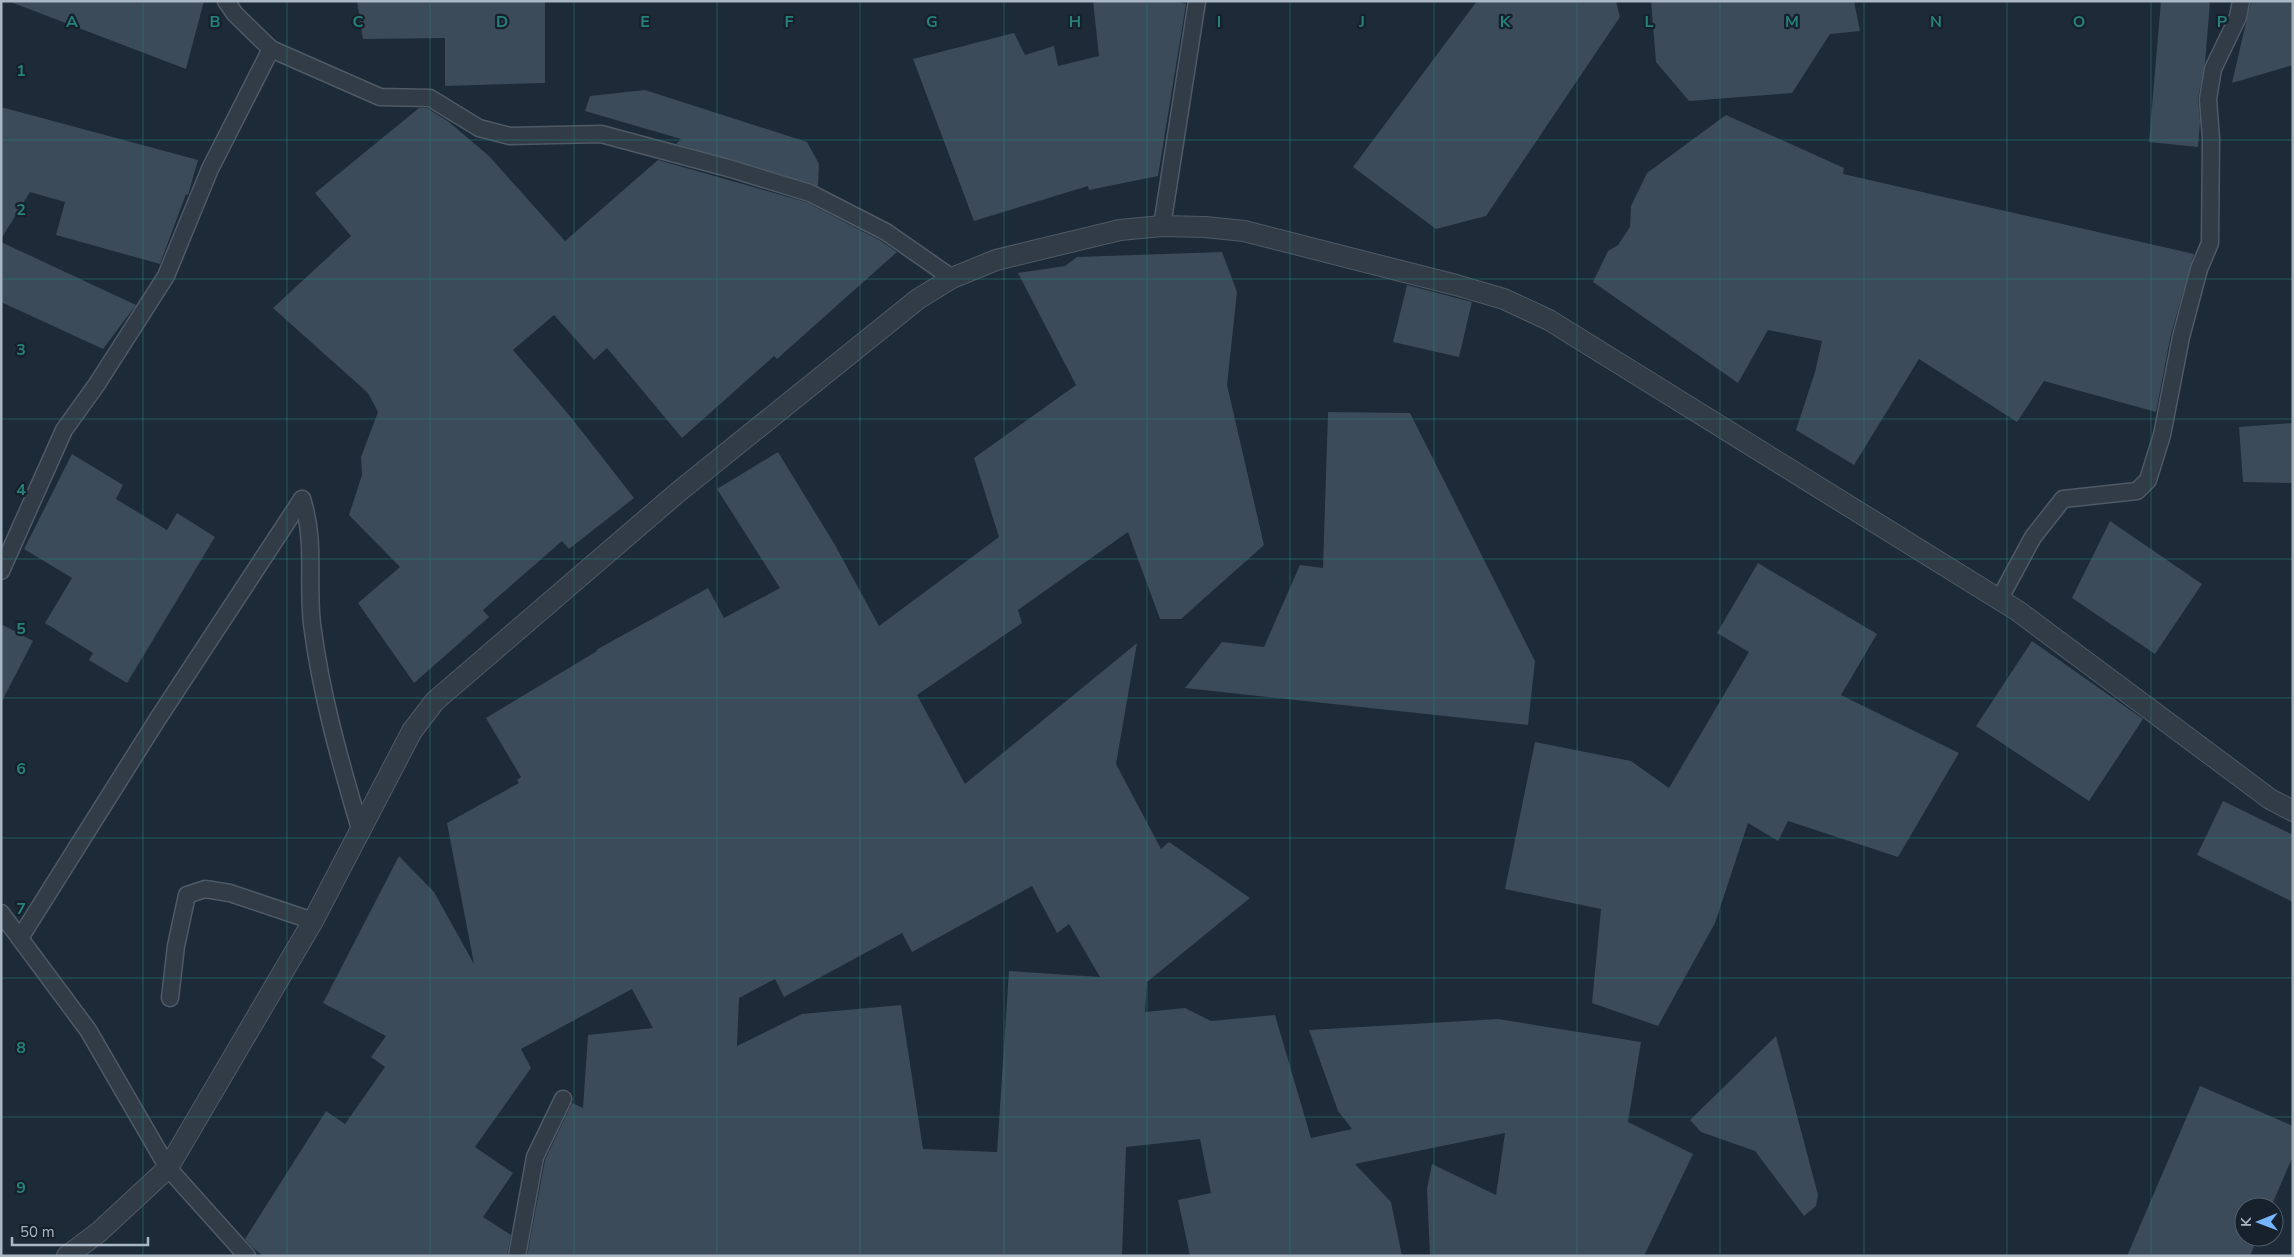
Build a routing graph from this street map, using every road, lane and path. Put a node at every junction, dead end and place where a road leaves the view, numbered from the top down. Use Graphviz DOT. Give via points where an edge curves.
graph roads {
  1 [pos="226,1"];
  2 [pos="1197,1"];
  3 [pos="2242,1"];
  4 [pos="271,49"];
  5 [pos="1162,226"];
  6 [pos="952,278"];
  7 [pos="1,571"];
  8 [pos="1999,600"];
  9 [pos="2293,811"];
  10 [pos="360,829"];
  11 [pos="1,913"];
  12 [pos="313,921"];
  13 [pos="20,938"];
  14 [pos="170,998"];
  15 [pos="563,1099"];
  16 [pos="168,1168"];
  17 [pos="67,1256"];
  18 [pos="247,1256"];
  19 [pos="517,1256"];
  1 -- 4 [label="street"];
  2 -- 5 [label="street"];
  3 -- 8 [label="street" via="2238,17 2213,68 2208,99 2210,243 2199,269 2181,337 2162,435 2148,480 2137,491 2063,499 2033,537"];
  4 -- 6 [label="street" via="380,97 430,98 479,128 510,136 601,134 810,193 886,232"];
  4 -- 7 [label="street" via="210,170 166,276 64,430"];
  5 -- 6 [label="street" via="1120,230 1006,258"];
  5 -- 8 [label="street" via="1244,231 1504,299 1549,320"];
  6 -- 10 [label="street" via="918,299 677,493 435,701 412,731"];
  8 -- 9 [label="street" via="2270,799"];
  10 -- 12 [label="street"];
  10 -- 13 [label="street" via="318,673 311,615 312,546 302,499 157,720"];
  11 -- 13 [label="street"];
  12 -- 14 [label="street" via="230,893 204,889 187,895 176,946"];
  12 -- 16 [label="street"];
  13 -- 16 [label="street" via="88,1030"];
  15 -- 19 [label="street" via="535,1158"];
  16 -- 17 [label="street" via="99,1232"];
  16 -- 18 [label="street"];
}
